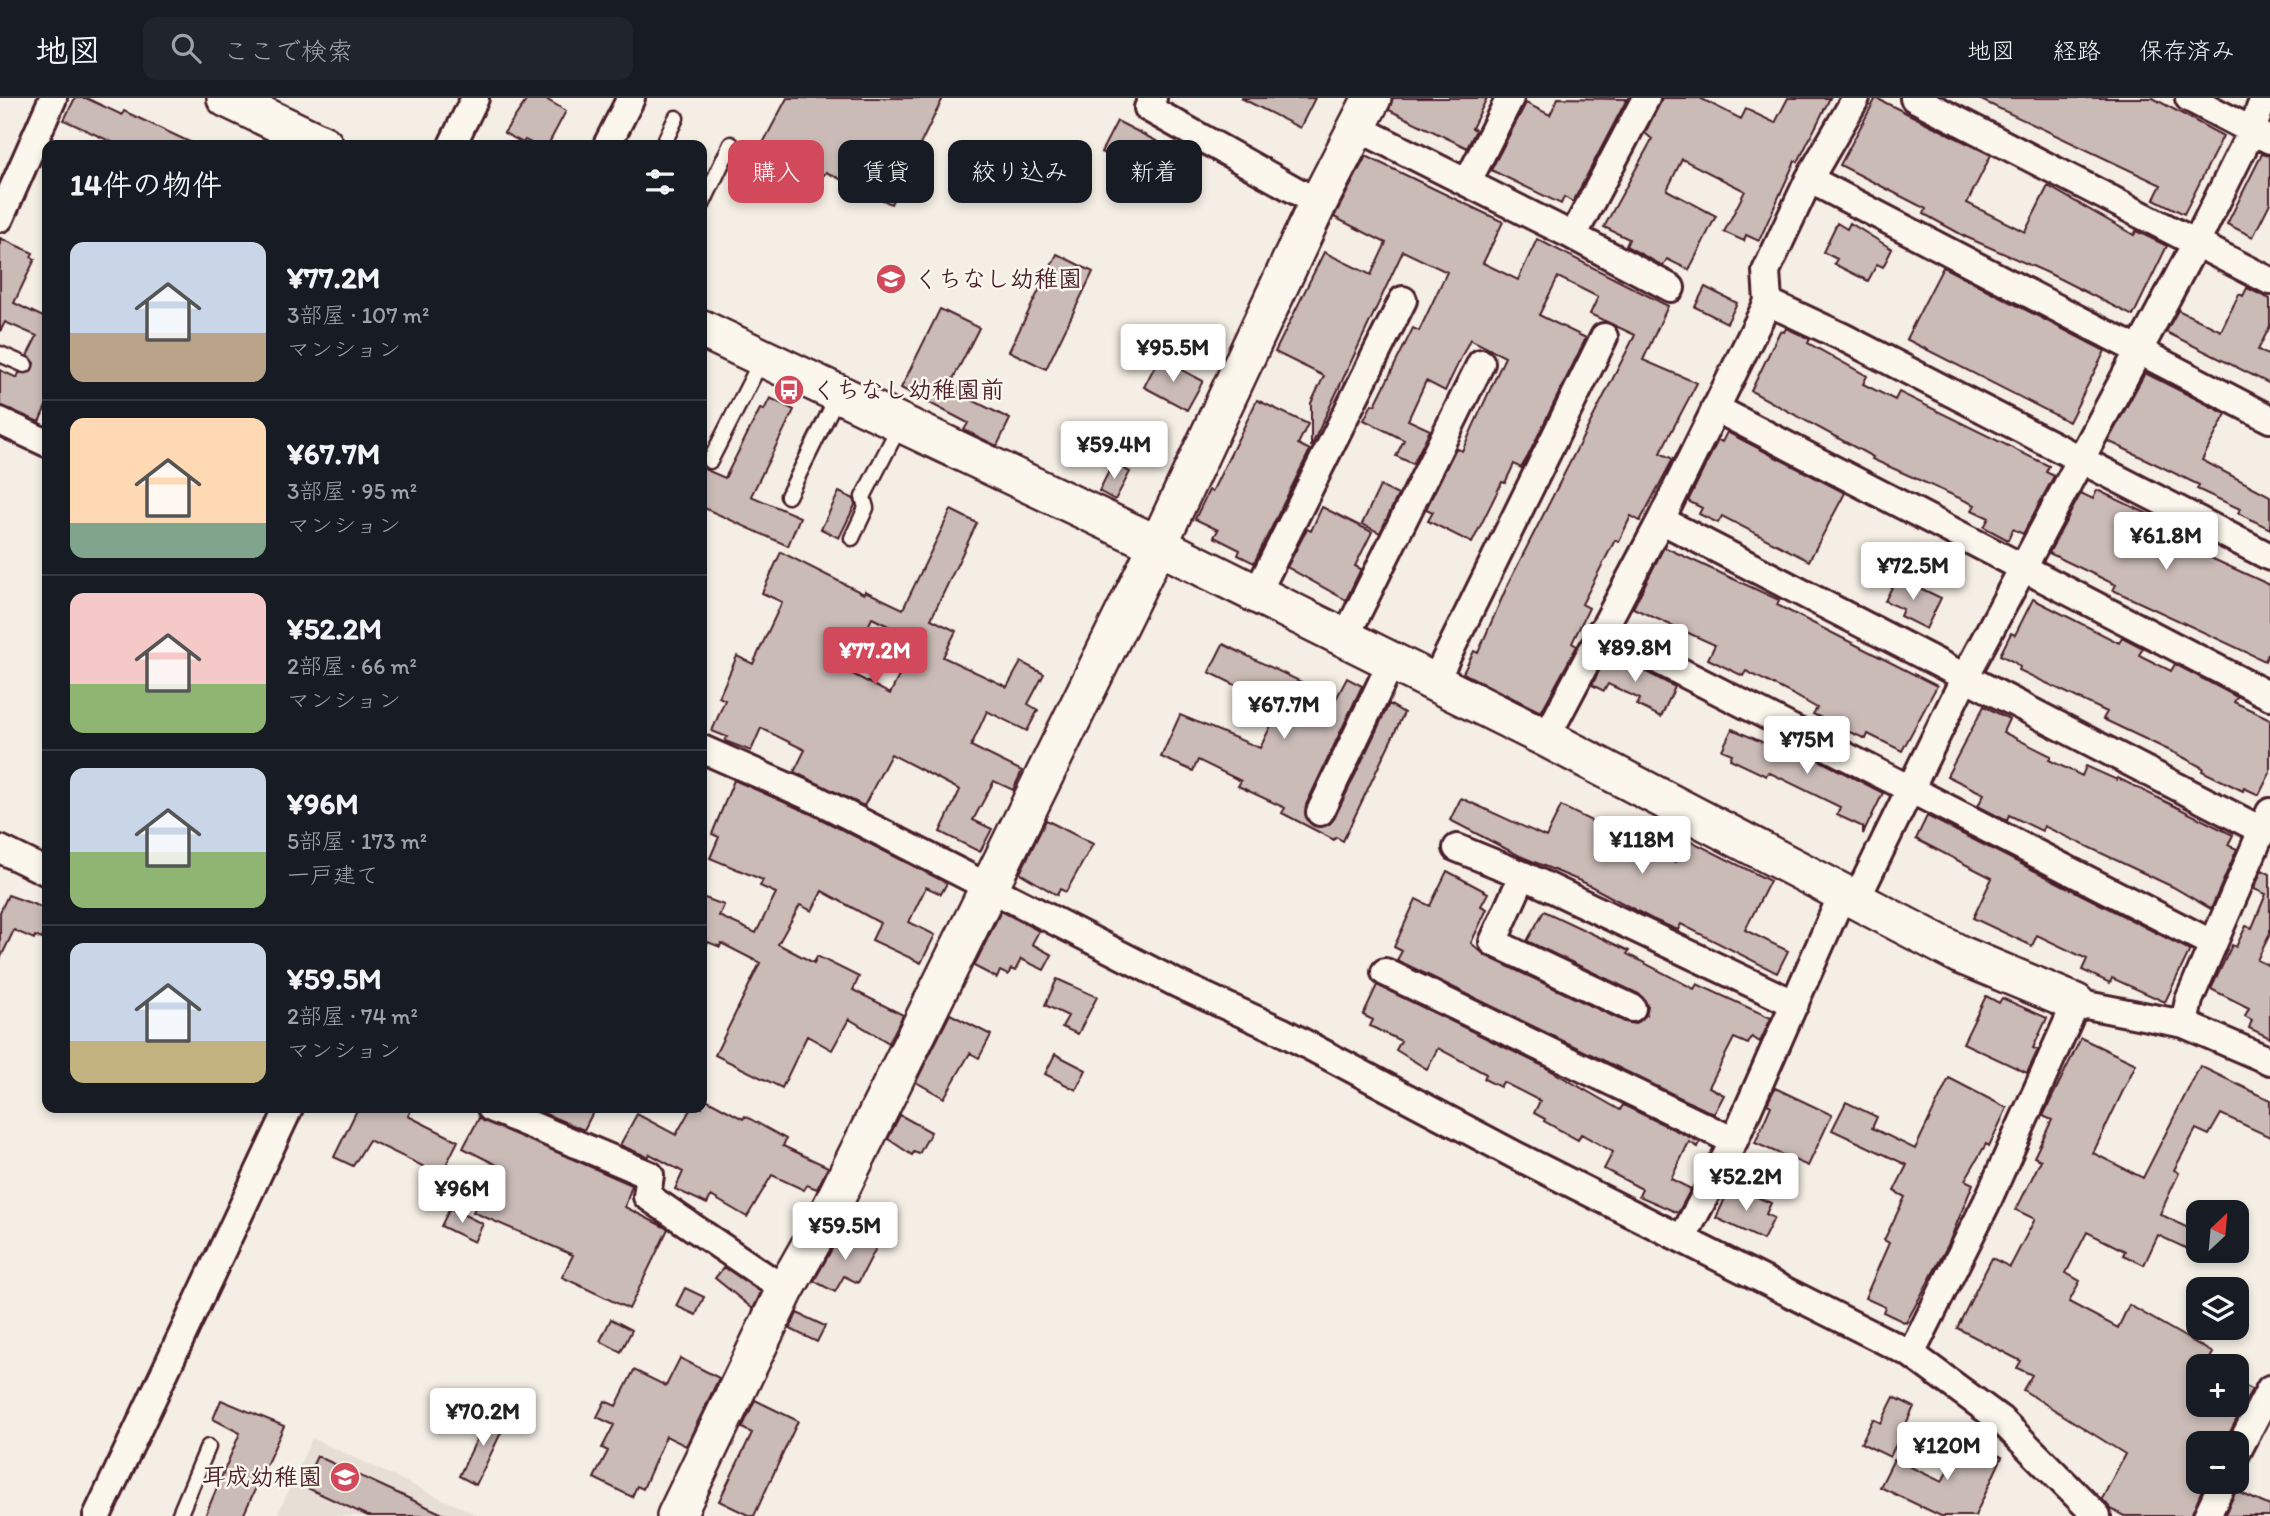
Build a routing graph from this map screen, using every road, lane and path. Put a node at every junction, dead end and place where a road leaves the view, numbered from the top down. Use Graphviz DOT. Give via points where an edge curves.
graph roads {
  1 [pos="53,98"];
  2 [pos="226,98"];
  3 [pos="475,98"];
  4 [pos="631,98"];
  5 [pos="1153,98"];
  6 [pos="1510,98"];
  7 [pos="1646,98"];
  8 [pos="1856,98"];
  9 [pos="1914,98"];
  10 [pos="2189,98"];
  11 [pos="2264,98"];
  12 [pos="1364,113"];
  13 [pos="676,118"];
  14 [pos="2261,135"];
  15 [pos="314,140"];
  16 [pos="454,140"];
  17 [pos="610,140"];
  18 [pos="665,140"];
  19 [pos="728,150"];
  20 [pos="1810,179"];
  21 [pos="1467,183"];
  22 [pos="707,194"];
  23 [pos="1318,204"];
  24 [pos="0,218"];
  25 [pos="1573,236"];
  26 [pos="2196,243"];
  27 [pos="2270,281"];
  28 [pos="1671,288"];
  29 [pos="1403,300"];
  30 [pos="1768,302"];
  31 [pos="707,331"];
  32 [pos="1604,337"];
  33 [pos="2140,351"];
  34 [pos="0,354"];
  35 [pos="762,358"];
  36 [pos="1481,363"];
  37 [pos="25,365"];
  38 [pos="839,394"];
  39 [pos="1715,408"];
  40 [pos="2270,418"];
  41 [pos="0,421"];
  42 [pos="900,424"];
  43 [pos="42,441"];
  44 [pos="2082,459"];
  45 [pos="710,461"];
  46 [pos="788,496"];
  47 [pos="1661,520"];
  48 [pos="852,538"];
  49 [pos="1158,545"];
  50 [pos="2270,557"];
  51 [pos="2024,569"];
  52 [pos="1256,595"];
  53 [pos="1601,631"];
  54 [pos="1344,640"];
  55 [pos="1391,663"];
  56 [pos="1966,675"];
  57 [pos="1434,683"];
  58 [pos="2270,696"];
  59 [pos="1546,738"];
  60 [pos="707,751"];
  61 [pos="1912,788"];
  62 [pos="1320,813"];
  63 [pos="2266,821"];
  64 [pos="1457,848"];
  65 [pos="0,849"];
  66 [pos="42,870"];
  67 [pos="1523,875"];
  68 [pos="989,886"];
  69 [pos="1848,898"];
  70 [pos="2213,944"];
  71 [pos="1385,972"];
  72 [pos="2076,1003"];
  73 [pos="1795,1004"];
  74 [pos="1632,1008"];
  75 [pos="2184,1024"];
  76 [pos="2270,1061"];
  77 [pos="287,1113"];
  78 [pos="503,1113"];
  79 [pos="1734,1141"];
  80 [pos="1682,1239"];
  81 [pos="785,1290"];
  82 [pos="1911,1354"];
  83 [pos="2270,1389"];
  84 [pos="2248,1431"];
  85 [pos="208,1447"];
  86 [pos="2217,1494"];
  87 [pos="97,1516"];
  88 [pos="179,1516"];
  89 [pos="676,1516"];
  90 [pos="2097,1516"];
  91 [pos="2207,1516"];
  1 -- 24 [label="street"];
  2 -- 15 [label="street"];
  3 -- 16 [label="street"];
  4 -- 17 [label="street"];
  5 -- 23 [label="street" via="1148,108"];
  6 -- 21 [label="street"];
  7 -- 25 [label="street"];
  8 -- 20 [label="street"];
  9 -- 26 [label="street"];
  10 -- 14 [label="street"];
  11 -- 14 [label="street"];
  12 -- 21 [label="street"];
  12 -- 23 [label="street"];
  13 -- 18 [label="lane"];
  14 -- 26 [label="street"];
  19 -- 22 [label="lane"];
  20 -- 30 [label="street" via="1766,271"];
  20 -- 33 [label="street"];
  21 -- 25 [label="street"];
  23 -- 49 [label="street"];
  25 -- 28 [label="street"];
  26 -- 27 [label="street"];
  26 -- 33 [label="street"];
  29 -- 52 [label="street"];
  30 -- 39 [label="street"];
  30 -- 44 [label="street"];
  31 -- 35 [label="street"];
  32 -- 57 [label="street"];
  33 -- 40 [label="street"];
  33 -- 44 [label="street"];
  34 -- 37 [label="lane"];
  35 -- 38 [label="street"];
  35 -- 45 [label="lane"];
  36 -- 54 [label="street"];
  38 -- 42 [label="street"];
  38 -- 46 [label="lane"];
  39 -- 47 [label="street"];
  39 -- 51 [label="street"];
  41 -- 43 [label="street"];
  42 -- 48 [label="lane" via="863,497 866,508"];
  42 -- 49 [label="street"];
  44 -- 50 [label="street"];
  44 -- 51 [label="street"];
  47 -- 53 [label="street"];
  47 -- 56 [label="street"];
  49 -- 52 [label="street"];
  49 -- 68 [label="street"];
  51 -- 56 [label="street"];
  51 -- 58 [label="street"];
  52 -- 54 [label="street"];
  53 -- 59 [label="street"];
  53 -- 61 [label="street"];
  54 -- 55 [label="street"];
  55 -- 57 [label="street"];
  55 -- 62 [label="street"];
  56 -- 61 [label="street"];
  56 -- 63 [label="street"];
  57 -- 59 [label="street"];
  59 -- 69 [label="street"];
  60 -- 68 [label="street" via="818,800"];
  61 -- 69 [label="street"];
  61 -- 70 [label="street"];
  63 -- 70 [label="street"];
  64 -- 67 [label="street"];
  65 -- 66 [label="street"];
  67 -- 73 [label="street"];
  67 -- 74 [label="street" via="1493,942"];
  68 -- 80 [label="street"];
  68 -- 81 [label="street" via="830,1212"];
  69 -- 72 [label="street" via="1961,955"];
  69 -- 73 [label="street"];
  70 -- 75 [label="street"];
  71 -- 79 [label="street"];
  72 -- 75 [label="street"];
  72 -- 82 [label="street" via="1987,1202"];
  73 -- 79 [label="street"];
  75 -- 76 [label="street"];
  77 -- 87 [label="street"];
  78 -- 81 [label="street" via="650,1175 647,1196"];
  79 -- 80 [label="street"];
  80 -- 82 [label="street"];
  81 -- 89 [label="street"];
  82 -- 90 [label="street" via="2001,1420"];
  83 -- 84 [label="street"];
  85 -- 88 [label="lane"];
  86 -- 91 [label="street"];
}
